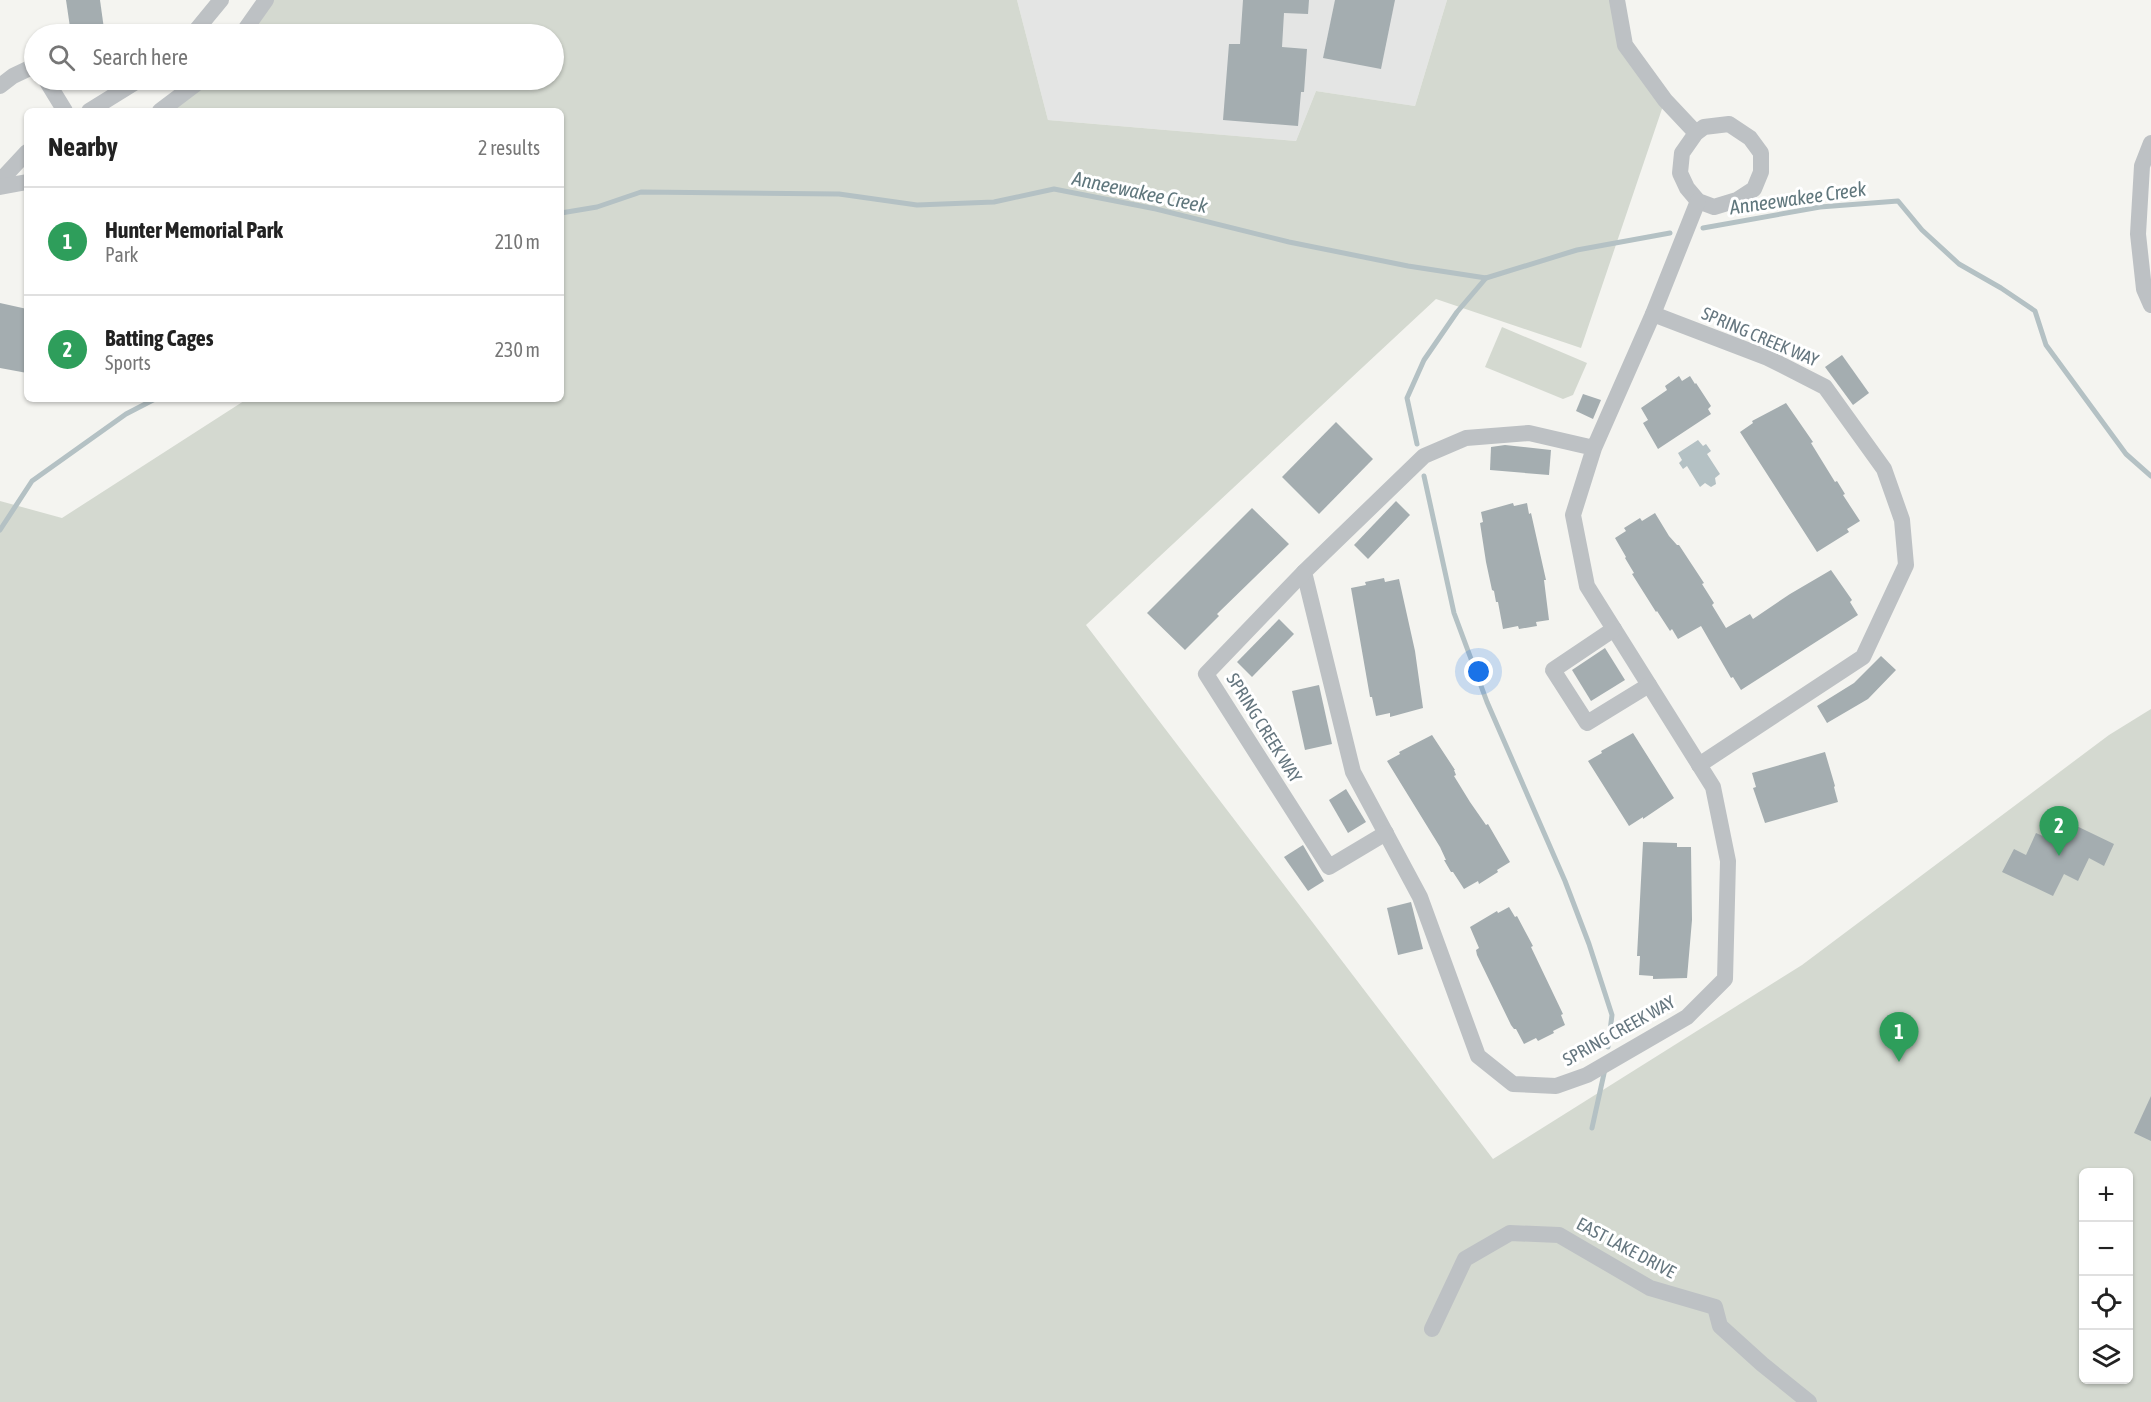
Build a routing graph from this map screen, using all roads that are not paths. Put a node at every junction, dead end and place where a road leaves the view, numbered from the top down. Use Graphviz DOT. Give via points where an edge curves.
graph roads {
  1 [pos="220,0"];
  2 [pos="266,0"];
  3 [pos="1617,0"];
  4 [pos="201,24"];
  5 [pos="249,24"];
  6 [pos="24,71"];
  7 [pos="0,87"];
  8 [pos="52,90"];
  9 [pos="124,90"];
  10 [pos="188,90"];
  11 [pos="63,108"];
  12 [pos="94,108"];
  13 [pos="164,108"];
  14 [pos="1696,133"];
  15 [pos="2151,143"];
  16 [pos="24,155"];
  17 [pos="0,181"];
  18 [pos="24,183"];
  19 [pos="0,187"];
  20 [pos="1698,201"];
  21 [pos="2151,305"];
  22 [pos="1653,314"];
  23 [pos="1593,448"];
  24 [pos="1304,572"];
  25 [pos="1614,629"];
  26 [pos="1649,685"];
  27 [pos="1699,765"];
  28 [pos="1386,833"];
  29 [pos="1432,1329"];
  30 [pos="1809,1402"];
  1 -- 4 [label="street"];
  2 -- 5 [label="street"];
  3 -- 14 [label="street" via="1625,45"];
  6 -- 7 [label="street"];
  8 -- 11 [label="street"];
  9 -- 12 [label="street"];
  10 -- 13 [label="street"];
  14 -- 20 [label="street" via="1682,153 1680,173"];
  14 -- 20 [label="street" via="1704,127 1729,124 1750,138 1761,153 1761,172 1754,189 1737,200 1714,207"];
  15 -- 21 [label="street" via="2142,166 2138,234 2144,289"];
  16 -- 17 [label="street"];
  18 -- 19 [label="street"];
  20 -- 22 [label="street"];
  22 -- 23 [label="street, SPRING CREEK WAY"];
  22 -- 27 [label="street, SPRING CREEK WAY" via="1768,358 1825,387 1884,468 1902,520 1906,565 1863,657"];
  23 -- 24 [label="street, SPRING CREEK WAY" via="1529,433 1466,438 1424,456"];
  23 -- 25 [label="street, SPRING CREEK WAY" via="1573,515 1587,586"];
  24 -- 28 [label="street, SPRING CREEK WAY" via="1353,772"];
  24 -- 28 [label="street, SPRING CREEK WAY" via="1206,674 1329,867"];
  25 -- 26 [label="street, SPRING CREEK WAY"];
  25 -- 26 [label="street" via="1553,670 1587,723"];
  26 -- 27 [label="street, SPRING CREEK WAY"];
  27 -- 28 [label="street, SPRING CREEK WAY" via="1713,787 1728,861 1725,980 1686,1017 1587,1075 1556,1086 1513,1083 1478,1056 1420,897"];
  29 -- 30 [label="street, EAST LAKE DRIVE" via="1465,1259 1510,1233 1558,1235 1650,1288 1715,1307 1720,1326"];
}
